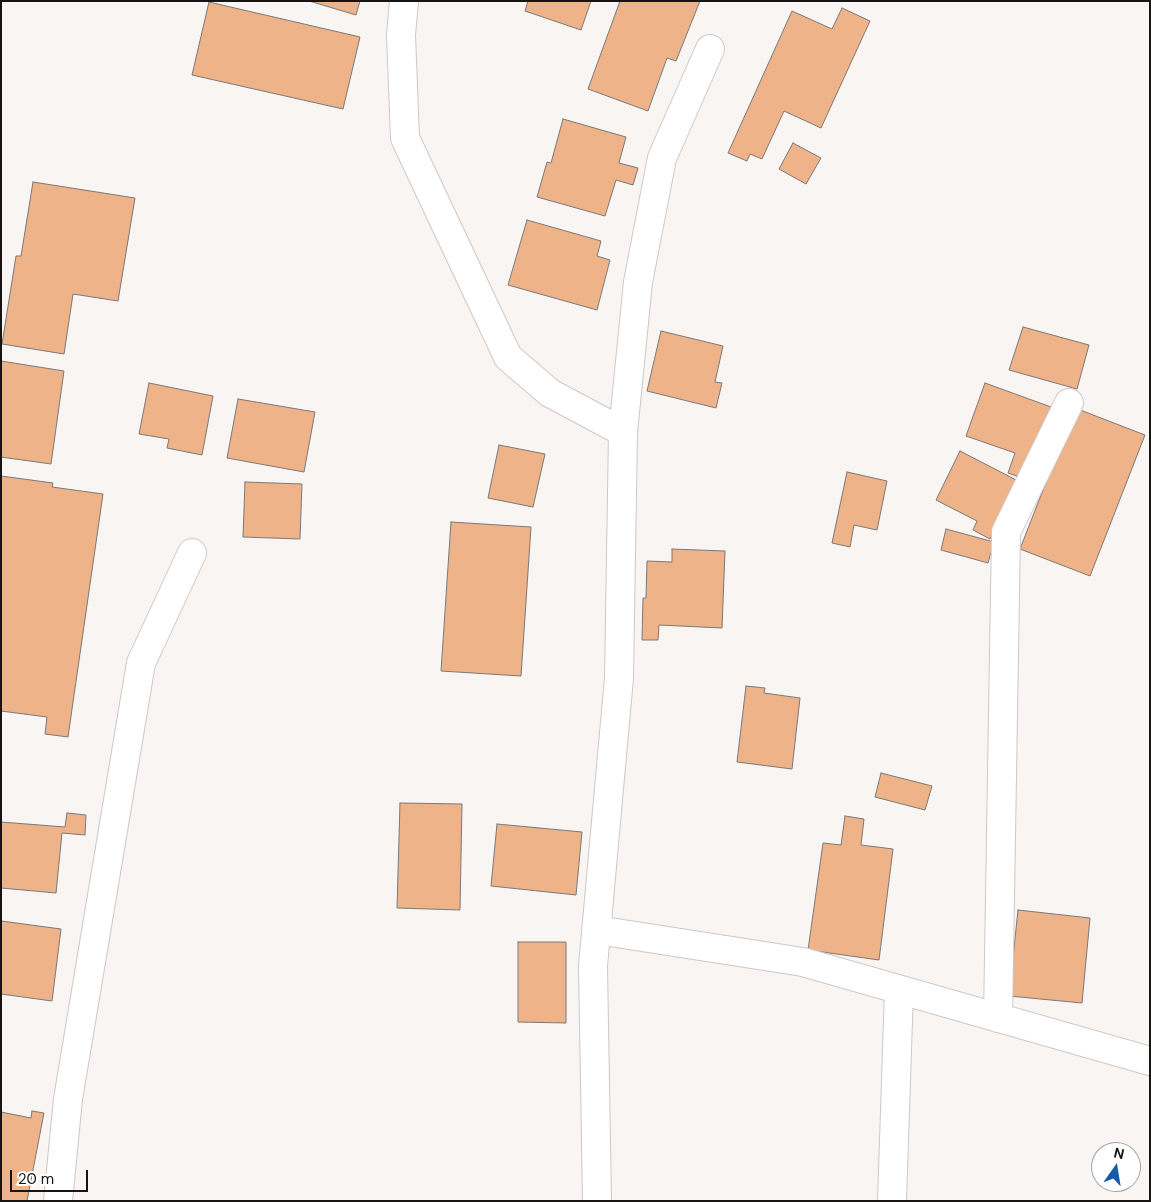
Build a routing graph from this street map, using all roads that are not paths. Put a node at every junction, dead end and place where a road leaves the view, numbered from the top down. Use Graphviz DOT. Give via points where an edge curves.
graph roads {
  1 [pos="404,1"];
  2 [pos="710,49"];
  3 [pos="1069,403"];
  4 [pos="623,432"];
  5 [pos="192,553"];
  6 [pos="596,930"];
  7 [pos="899,990"];
  8 [pos="998,1018"];
  9 [pos="1150,1060"];
  10 [pos="58,1201"];
  11 [pos="597,1201"];
  12 [pos="892,1201"];
  1 -- 4 [label="street" via="401,35 405,138 508,357 550,393"];
  2 -- 4 [label="street" via="662,158 638,282"];
  3 -- 8 [label="street" via="1006,532"];
  4 -- 6 [label="street" via="619,678"];
  5 -- 10 [label="street" via="141,664 68,1100"];
  6 -- 7 [label="street" via="803,962"];
  6 -- 11 [label="street"];
  7 -- 8 [label="street"];
  7 -- 12 [label="street"];
  8 -- 9 [label="street"];
}
